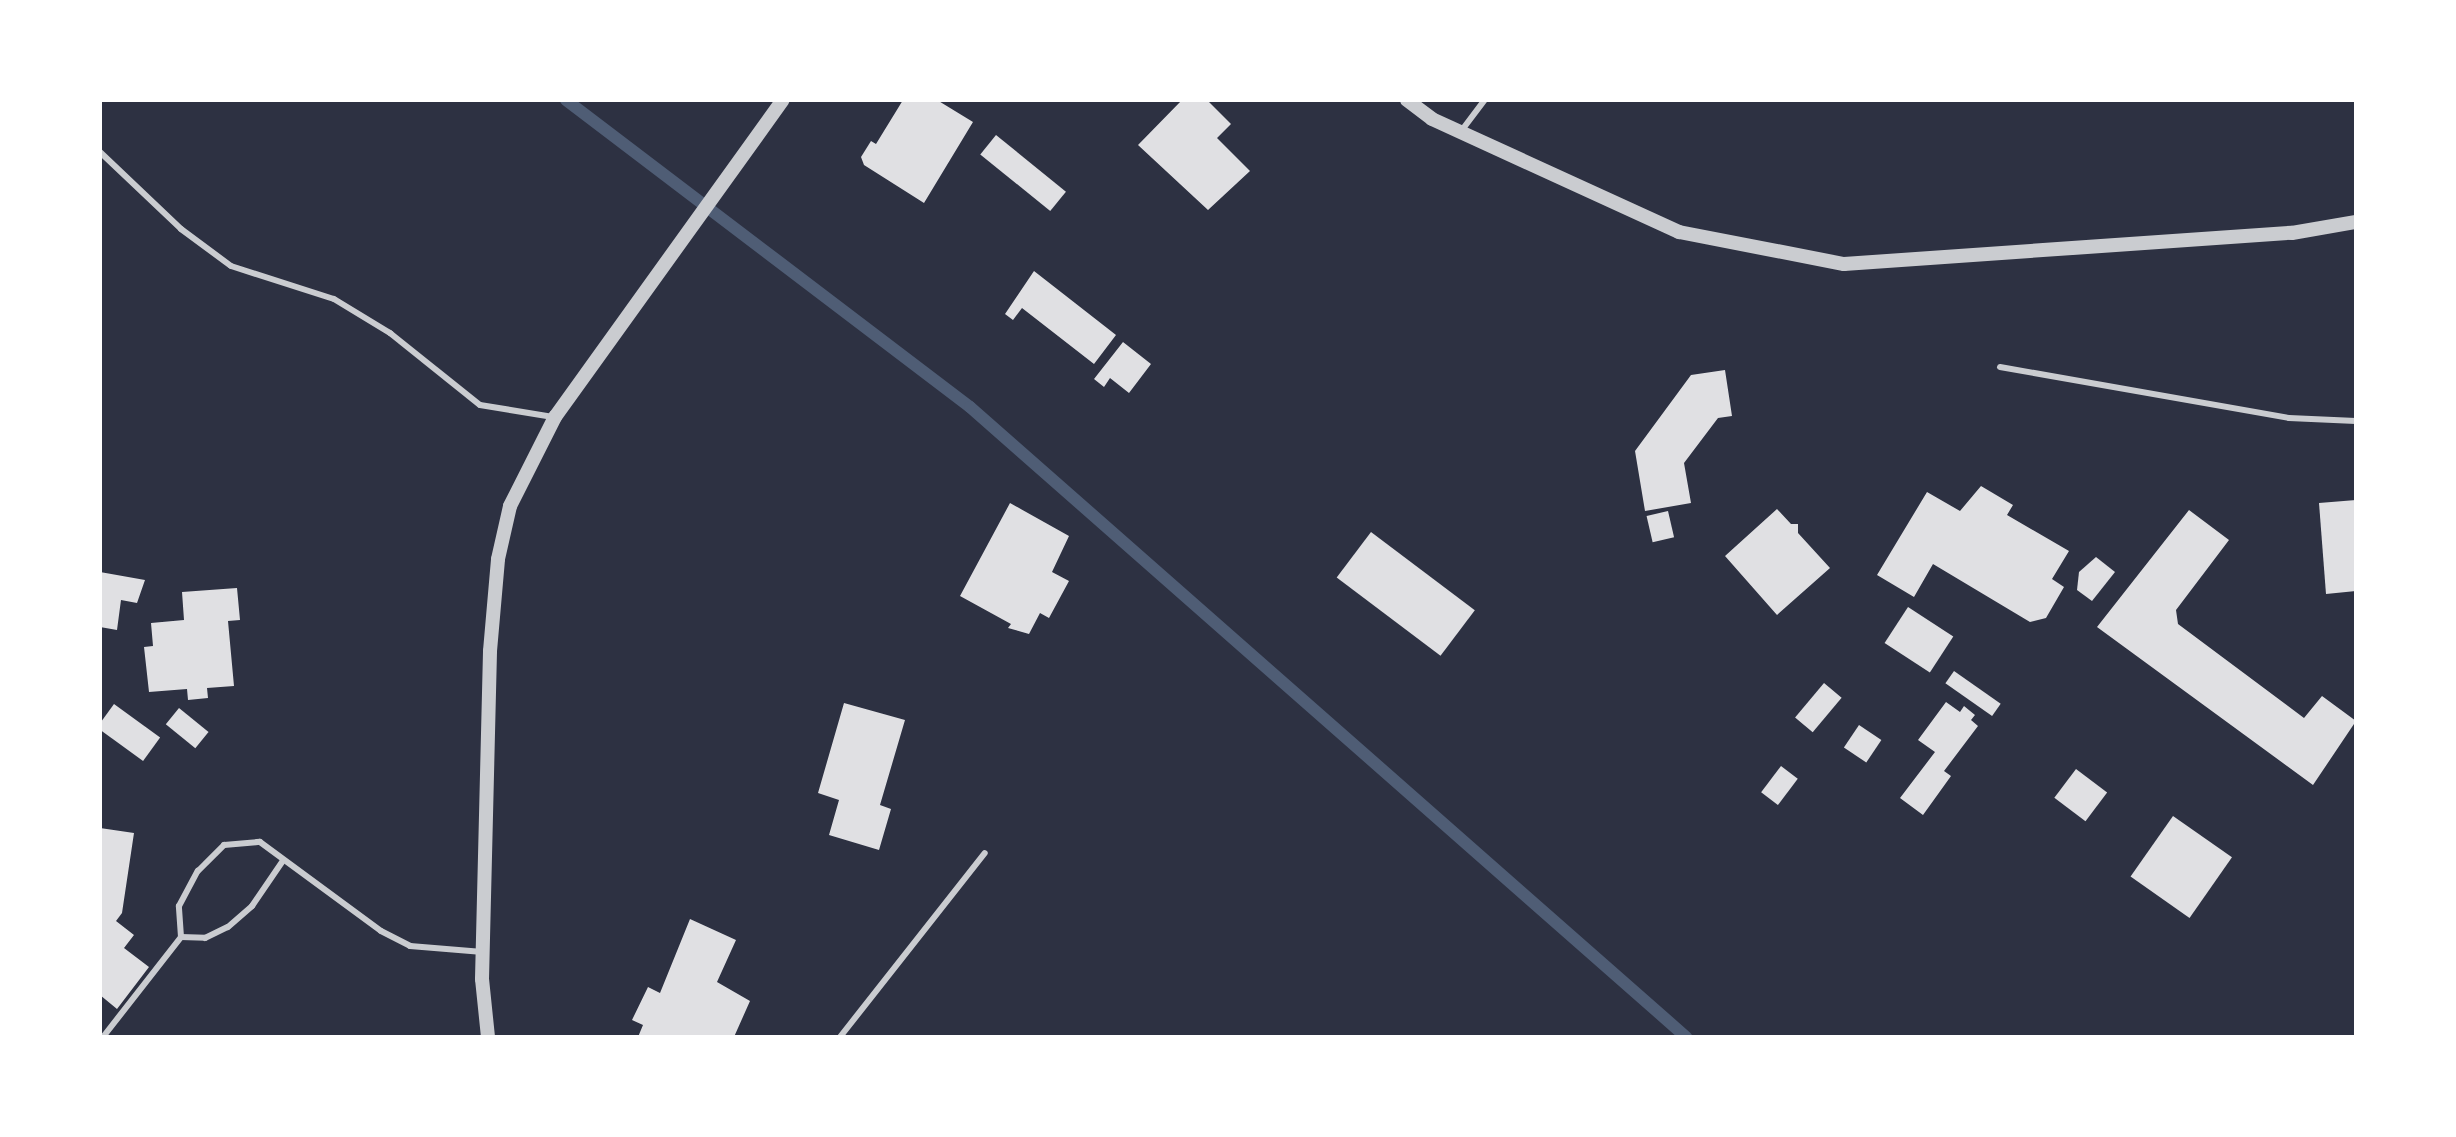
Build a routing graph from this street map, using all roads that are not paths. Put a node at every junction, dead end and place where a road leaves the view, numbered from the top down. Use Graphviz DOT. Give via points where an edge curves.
graph roads {
  1 [pos="783,100"];
  2 [pos="1407,100"];
  3 [pos="1485,100"];
  4 [pos="1462,130"];
  5 [pos="100,152"];
  6 [pos="2356,222"];
  7 [pos="2000,367"];
  8 [pos="555,417"];
  9 [pos="2356,421"];
  10 [pos="985,853"];
  11 [pos="282,862"];
  12 [pos="181,937"];
  13 [pos="483,952"];
  14 [pos="103,1037"];
  15 [pos="488,1037"];
  16 [pos="840,1037"];
  1 -- 8 [label="street"];
  2 -- 4 [label="street" via="1432,119"];
  3 -- 4 [label="lane"];
  4 -- 6 [label="street" via="1679,232 1844,264 2292,233"];
  5 -- 8 [label="lane" via="181,229 231,266 334,299 390,333 480,405"];
  7 -- 9 [label="lane" via="2289,418"];
  8 -- 13 [label="street" via="510,506 498,559"];
  10 -- 16 [label="lane"];
  11 -- 12 [label="lane" via="252,906 228,927 205,938"];
  11 -- 12 [label="lane" via="260,842 224,845 198,871 179,906"];
  11 -- 13 [label="lane" via="410,946"];
  12 -- 14 [label="lane"];
  13 -- 15 [label="street"];
}
